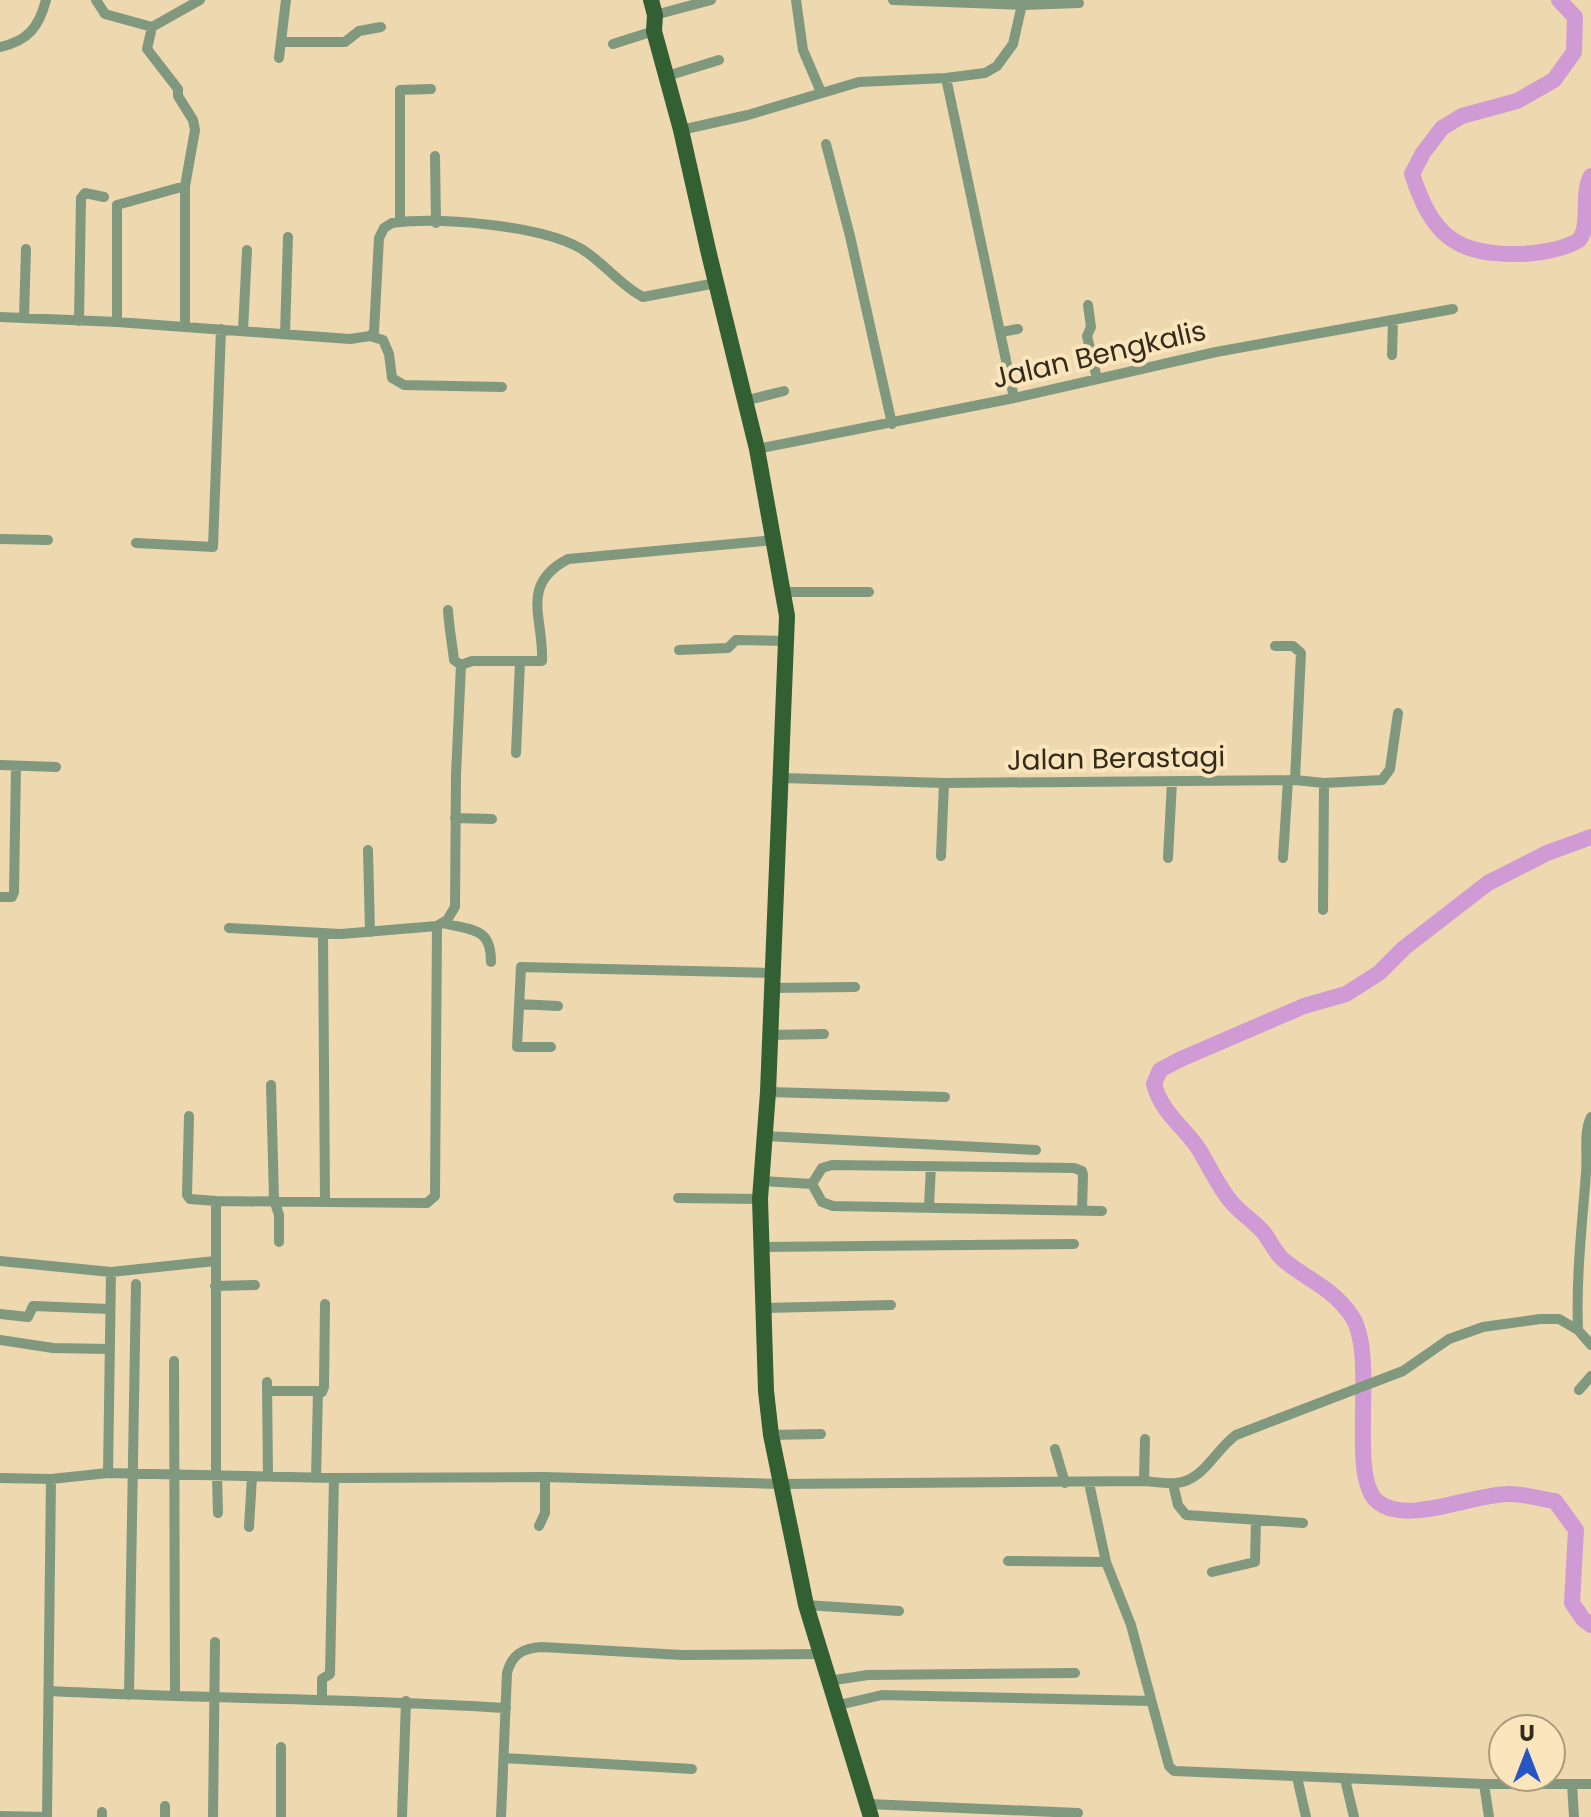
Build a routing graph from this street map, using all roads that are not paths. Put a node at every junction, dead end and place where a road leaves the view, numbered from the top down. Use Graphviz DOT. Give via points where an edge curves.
graph roads {
  1 [pos="46,0"];
  2 [pos="96,0"];
  3 [pos="200,0"];
  4 [pos="286,0"];
  5 [pos="711,0"];
  6 [pos="796,0"];
  7 [pos="893,0"];
  8 [pos="1023,2"];
  9 [pos="1079,3"];
  10 [pos="653,15"];
  11 [pos="152,27"];
  12 [pos="381,27"];
  13 [pos="281,42"];
  14 [pos="613,44"];
  15 [pos="0,47"];
  16 [pos="279,58"];
  17 [pos="719,60"];
  18 [pos="667,76"];
  19 [pos="946,78"];
  20 [pos="431,89"];
  21 [pos="821,92"];
  22 [pos="681,130"];
  23 [pos="826,144"];
  24 [pos="435,156"];
  25 [pos="185,186"];
  26 [pos="104,197"];
  27 [pos="400,222"];
  28 [pos="436,223"];
  29 [pos="288,237"];
  30 [pos="26,249"];
  31 [pos="247,250"];
  32 [pos="716,283"];
  33 [pos="1088,305"];
  34 [pos="1453,309"];
  35 [pos="0,317"];
  36 [pos="24,318"];
  37 [pos="1393,320"];
  38 [pos="79,321"];
  39 [pos="117,322"];
  40 [pos="185,327"];
  41 [pos="221,329"];
  42 [pos="1018,329"];
  43 [pos="243,331"];
  44 [pos="1001,332"];
  45 [pos="285,334"];
  46 [pos="370,336"];
  47 [pos="1392,355"];
  48 [pos="1097,379"];
  49 [pos="502,387"];
  50 [pos="784,391"];
  51 [pos="1014,398"];
  52 [pos="744,401"];
  53 [pos="892,424"];
  54 [pos="757,449"];
  55 [pos="0,539"];
  56 [pos="48,540"];
  57 [pos="774,540"];
  58 [pos="136,543"];
  59 [pos="783,592"];
  60 [pos="869,592"];
  61 [pos="448,610"];
  62 [pos="787,641"];
  63 [pos="1275,646"];
  64 [pos="679,650"];
  65 [pos="520,662"];
  66 [pos="461,665"];
  67 [pos="1398,713"];
  68 [pos="516,753"];
  69 [pos="0,765"];
  70 [pos="16,766"];
  71 [pos="56,767"];
  72 [pos="782,778"];
  73 [pos="1291,780"];
  74 [pos="1172,782"];
  75 [pos="944,783"];
  76 [pos="1324,783"];
  77 [pos="455,818"];
  78 [pos="492,819"];
  79 [pos="368,850"];
  80 [pos="941,856"];
  81 [pos="1168,858"];
  82 [pos="1283,858"];
  83 [pos="0,897"];
  84 [pos="1323,910"];
  85 [pos="440,924"];
  86 [pos="229,928"];
  87 [pos="370,932"];
  88 [pos="323,934"];
  89 [pos="491,962"];
  90 [pos="771,981"];
  91 [pos="855,987"];
  92 [pos="519,1004"];
  93 [pos="558,1006"];
  94 [pos="824,1034"];
  95 [pos="770,1035"];
  96 [pos="551,1047"];
  97 [pos="271,1085"];
  98 [pos="768,1092"];
  99 [pos="945,1097"];
  100 [pos="189,1116"];
  101 [pos="1591,1117"];
  102 [pos="765,1136"];
  103 [pos="1036,1150"];
  104 [pos="931,1166"];
  105 [pos="762,1181"];
  106 [pos="812,1184"];
  107 [pos="678,1198"];
  108 [pos="760,1199"];
  109 [pos="274,1200"];
  110 [pos="216,1201"];
  111 [pos="325,1202"];
  112 [pos="929,1206"];
  113 [pos="1082,1210"];
  114 [pos="1102,1211"];
  115 [pos="279,1242"];
  116 [pos="1074,1244"];
  117 [pos="761,1247"];
  118 [pos="0,1261"];
  119 [pos="215,1261"];
  120 [pos="111,1272"];
  121 [pos="136,1284"];
  122 [pos="255,1285"];
  123 [pos="215,1286"];
  124 [pos="325,1304"];
  125 [pos="891,1305"];
  126 [pos="764,1308"];
  127 [pos="109,1309"];
  128 [pos="0,1314"];
  129 [pos="1578,1330"];
  130 [pos="0,1340"];
  131 [pos="1591,1345"];
  132 [pos="109,1349"];
  133 [pos="174,1361"];
  134 [pos="1591,1376"];
  135 [pos="1579,1390"];
  136 [pos="318,1391"];
  137 [pos="821,1434"];
  138 [pos="771,1435"];
  139 [pos="1145,1439"];
  140 [pos="1055,1449"];
  141 [pos="108,1473"];
  142 [pos="131,1474"];
  143 [pos="216,1475"];
  144 [pos="175,1476"];
  145 [pos="252,1477"];
  146 [pos="268,1477"];
  147 [pos="545,1477"];
  148 [pos="0,1478"];
  149 [pos="316,1478"];
  150 [pos="334,1478"];
  151 [pos="51,1479"];
  152 [pos="1144,1481"];
  153 [pos="1065,1483"];
  154 [pos="1089,1483"];
  155 [pos="781,1484"];
  156 [pos="1173,1484"];
  157 [pos="218,1513"];
  158 [pos="1256,1521"];
  159 [pos="1303,1523"];
  160 [pos="539,1526"];
  161 [pos="249,1527"];
  162 [pos="1008,1561"];
  163 [pos="1106,1562"];
  164 [pos="1212,1572"];
  165 [pos="806,1605"];
  166 [pos="899,1611"];
  167 [pos="215,1642"];
  168 [pos="819,1654"];
  169 [pos="1075,1673"];
  170 [pos="828,1681"];
  171 [pos="50,1691"];
  172 [pos="129,1695"];
  173 [pos="175,1695"];
  174 [pos="214,1696"];
  175 [pos="322,1698"];
  176 [pos="406,1701"];
  177 [pos="1151,1701"];
  178 [pos="839,1705"];
  179 [pos="506,1708"];
  180 [pos="281,1747"];
  181 [pos="504,1758"];
  182 [pos="692,1769"];
  183 [pos="1297,1777"];
  184 [pos="1345,1779"];
  185 [pos="1484,1784"];
  186 [pos="1572,1784"];
  187 [pos="1591,1784"];
  188 [pos="869,1810"];
  189 [pos="1078,1813"];
  190 [pos="0,1816"];
  191 [pos="47,1817"];
  192 [pos="213,1817"];
  193 [pos="281,1817"];
  194 [pos="402,1817"];
  195 [pos="501,1817"];
  196 [pos="1306,1817"];
  197 [pos="1354,1817"];
  198 [pos="1489,1817"];
  199 [pos="1574,1817"];
  1 -- 15 [label="street" via="29,35"];
  2 -- 11 [label="street" via="105,14"];
  3 -- 11 [label="street"];
  4 -- 13 [label="street"];
  5 -- 10 [label="street"];
  6 -- 21 [label="street" via="803,50"];
  7 -- 8 [label="street"];
  8 -- 9 [label="street"];
  8 -- 19 [label="street" via="1013,44 997,66 985,73"];
  10 -- 14 [label="street"];
  10 -- 18 [label="main road"];
  11 -- 25 [label="street" via="147,49 178,89 193,120"];
  12 -- 13 [label="street" via="359,31 345,42"];
  13 -- 16 [label="street"];
  17 -- 18 [label="street"];
  18 -- 22 [label="main road"];
  19 -- 21 [label="street" via="859,82"];
  19 -- 44 [label="street"];
  20 -- 27 [label="street" via="400,90"];
  21 -- 22 [label="street"];
  22 -- 32 [label="main road"];
  23 -- 53 [label="street"];
  24 -- 28 [label="street"];
  25 -- 39 [label="street" via="117,205"];
  25 -- 40 [label="street"];
  26 -- 38 [label="street" via="85,193 81,198"];
  27 -- 28 [label="street"];
  27 -- 46 [label="street" via="384,228 379,238"];
  28 -- 32 [label="street" via="498,225 549,236 579,247 643,297"];
  29 -- 45 [label="street"];
  30 -- 36 [label="street"];
  31 -- 43 [label="street"];
  32 -- 52 [label="main road"];
  33 -- 48 [label="street" via="1087,336"];
  34 -- 37 [label="street, Jalan Bengkalis"];
  35 -- 36 [label="street"];
  36 -- 38 [label="street"];
  37 -- 47 [label="street"];
  37 -- 48 [label="street, Jalan Bengkalis"];
  38 -- 39 [label="street"];
  39 -- 40 [label="street"];
  40 -- 41 [label="street"];
  41 -- 43 [label="street"];
  41 -- 58 [label="street" via="213,547"];
  42 -- 44 [label="street"];
  43 -- 45 [label="street"];
  44 -- 51 [label="street"];
  45 -- 46 [label="street"];
  46 -- 49 [label="street" via="383,340 392,378 404,385"];
  48 -- 51 [label="street, Jalan Bengkalis"];
  50 -- 52 [label="street"];
  51 -- 53 [label="street, Jalan Bengkalis"];
  52 -- 54 [label="main road"];
  53 -- 54 [label="street, Jalan Bengkalis"];
  54 -- 57 [label="main road"];
  55 -- 56 [label="street"];
  57 -- 59 [label="main road"];
  57 -- 65 [label="street" via="568,559 550,569 539,589 542,661"];
  59 -- 60 [label="street"];
  59 -- 62 [label="main road"];
  61 -- 66 [label="street" via="454,660"];
  62 -- 64 [label="street" via="736,640 728,648"];
  62 -- 72 [label="main road"];
  63 -- 73 [label="street" via="1293,646 1301,653"];
  65 -- 66 [label="street"];
  65 -- 68 [label="street"];
  66 -- 77 [label="street"];
  67 -- 76 [label="street, Jalan Berastagi" via="1385,778"];
  69 -- 70 [label="street"];
  70 -- 71 [label="street"];
  70 -- 83 [label="street" via="14,892 12,897"];
  72 -- 75 [label="street, Jalan Berastagi"];
  72 -- 90 [label="main road"];
  73 -- 74 [label="street, Jalan Berastagi"];
  73 -- 76 [label="street, Jalan Berastagi"];
  73 -- 82 [label="street"];
  74 -- 75 [label="street, Jalan Berastagi"];
  74 -- 81 [label="street"];
  75 -- 80 [label="street"];
  76 -- 84 [label="street"];
  77 -- 78 [label="street"];
  77 -- 85 [label="street" via="455,907"];
  79 -- 87 [label="street"];
  85 -- 87 [label="street"];
  85 -- 89 [label="street" via="484,935 491,945"];
  85 -- 111 [label="street" via="435,1197 427,1203"];
  86 -- 88 [label="street"];
  87 -- 88 [label="street"];
  88 -- 111 [label="street"];
  90 -- 91 [label="street"];
  90 -- 92 [label="street" via="521,967"];
  90 -- 95 [label="main road"];
  92 -- 93 [label="street"];
  92 -- 96 [label="street" via="517,1047"];
  94 -- 95 [label="street"];
  95 -- 98 [label="main road"];
  97 -- 109 [label="street"];
  98 -- 99 [label="street"];
  98 -- 102 [label="main road"];
  100 -- 110 [label="street" via="187,1195"];
  101 -- 129 [label="street" via="1578,1250"];
  102 -- 103 [label="street"];
  102 -- 105 [label="main road"];
  104 -- 106 [label="street" via="832,1165 822,1168"];
  104 -- 112 [label="street"];
  104 -- 113 [label="street" via="1079,1169"];
  105 -- 106 [label="street"];
  105 -- 108 [label="main road"];
  106 -- 112 [label="street" via="822,1202 833,1206"];
  107 -- 108 [label="street"];
  108 -- 117 [label="main road"];
  109 -- 110 [label="street"];
  109 -- 111 [label="street"];
  109 -- 115 [label="street"];
  110 -- 119 [label="street"];
  112 -- 113 [label="street"];
  113 -- 114 [label="street"];
  116 -- 117 [label="street"];
  117 -- 126 [label="main road"];
  118 -- 120 [label="street"];
  119 -- 120 [label="street"];
  119 -- 123 [label="street"];
  120 -- 127 [label="street"];
  121 -- 142 [label="street"];
  122 -- 123 [label="street"];
  123 -- 143 [label="street"];
  124 -- 136 [label="street" via="324,1387"];
  125 -- 126 [label="street"];
  126 -- 138 [label="main road"];
  127 -- 128 [label="street" via="33,1306 27,1323"];
  127 -- 132 [label="street"];
  129 -- 131 [label="street"];
  129 -- 156 [label="street" via="1551,1318 1483,1327 1449,1339 1403,1371 1236,1435 1195,1477"];
  130 -- 132 [label="street"];
  132 -- 141 [label="street"];
  133 -- 144 [label="street"];
  134 -- 135 [label="street"];
  136 -- 146 [label="street" via="267,1387"];
  136 -- 149 [label="street"];
  137 -- 138 [label="street"];
  138 -- 155 [label="main road"];
  139 -- 152 [label="street"];
  140 -- 153 [label="street"];
  141 -- 142 [label="street"];
  141 -- 151 [label="street"];
  142 -- 144 [label="street"];
  142 -- 172 [label="street"];
  143 -- 144 [label="street"];
  143 -- 145 [label="street"];
  143 -- 157 [label="street"];
  144 -- 173 [label="street"];
  145 -- 146 [label="street"];
  145 -- 161 [label="street"];
  146 -- 149 [label="street"];
  147 -- 150 [label="street"];
  147 -- 155 [label="street"];
  147 -- 160 [label="street" via="545,1513"];
  148 -- 151 [label="street"];
  149 -- 150 [label="street"];
  150 -- 175 [label="street" via="330,1674 322,1679"];
  151 -- 171 [label="street"];
  152 -- 154 [label="street"];
  152 -- 156 [label="street"];
  153 -- 154 [label="street"];
  153 -- 155 [label="street"];
  154 -- 163 [label="street"];
  155 -- 165 [label="main road"];
  156 -- 158 [label="street" via="1186,1515"];
  158 -- 159 [label="street"];
  158 -- 164 [label="street" via="1255,1562"];
  162 -- 163 [label="street"];
  163 -- 177 [label="street" via="1131,1625"];
  165 -- 166 [label="street"];
  165 -- 168 [label="main road"];
  167 -- 174 [label="street"];
  168 -- 170 [label="main road"];
  168 -- 179 [label="street" via="523,1650 510,1663"];
  169 -- 170 [label="street" via="868,1675"];
  170 -- 178 [label="main road"];
  171 -- 172 [label="street"];
  171 -- 191 [label="street"];
  172 -- 173 [label="street"];
  173 -- 174 [label="street"];
  174 -- 175 [label="street"];
  174 -- 192 [label="street"];
  175 -- 176 [label="street"];
  176 -- 179 [label="street"];
  176 -- 194 [label="street"];
  177 -- 178 [label="street" via="882,1695"];
  177 -- 183 [label="street" via="1174,1771"];
  178 -- 188 [label="main road"];
  179 -- 181 [label="street"];
  180 -- 193 [label="street"];
  181 -- 182 [label="street"];
  181 -- 195 [label="street"];
  183 -- 184 [label="street"];
  183 -- 196 [label="street"];
  184 -- 185 [label="street"];
  184 -- 197 [label="street"];
  185 -- 186 [label="street"];
  185 -- 198 [label="street"];
  186 -- 187 [label="street"];
  186 -- 199 [label="street"];
  188 -- 189 [label="street"];
  190 -- 191 [label="street"];
}
